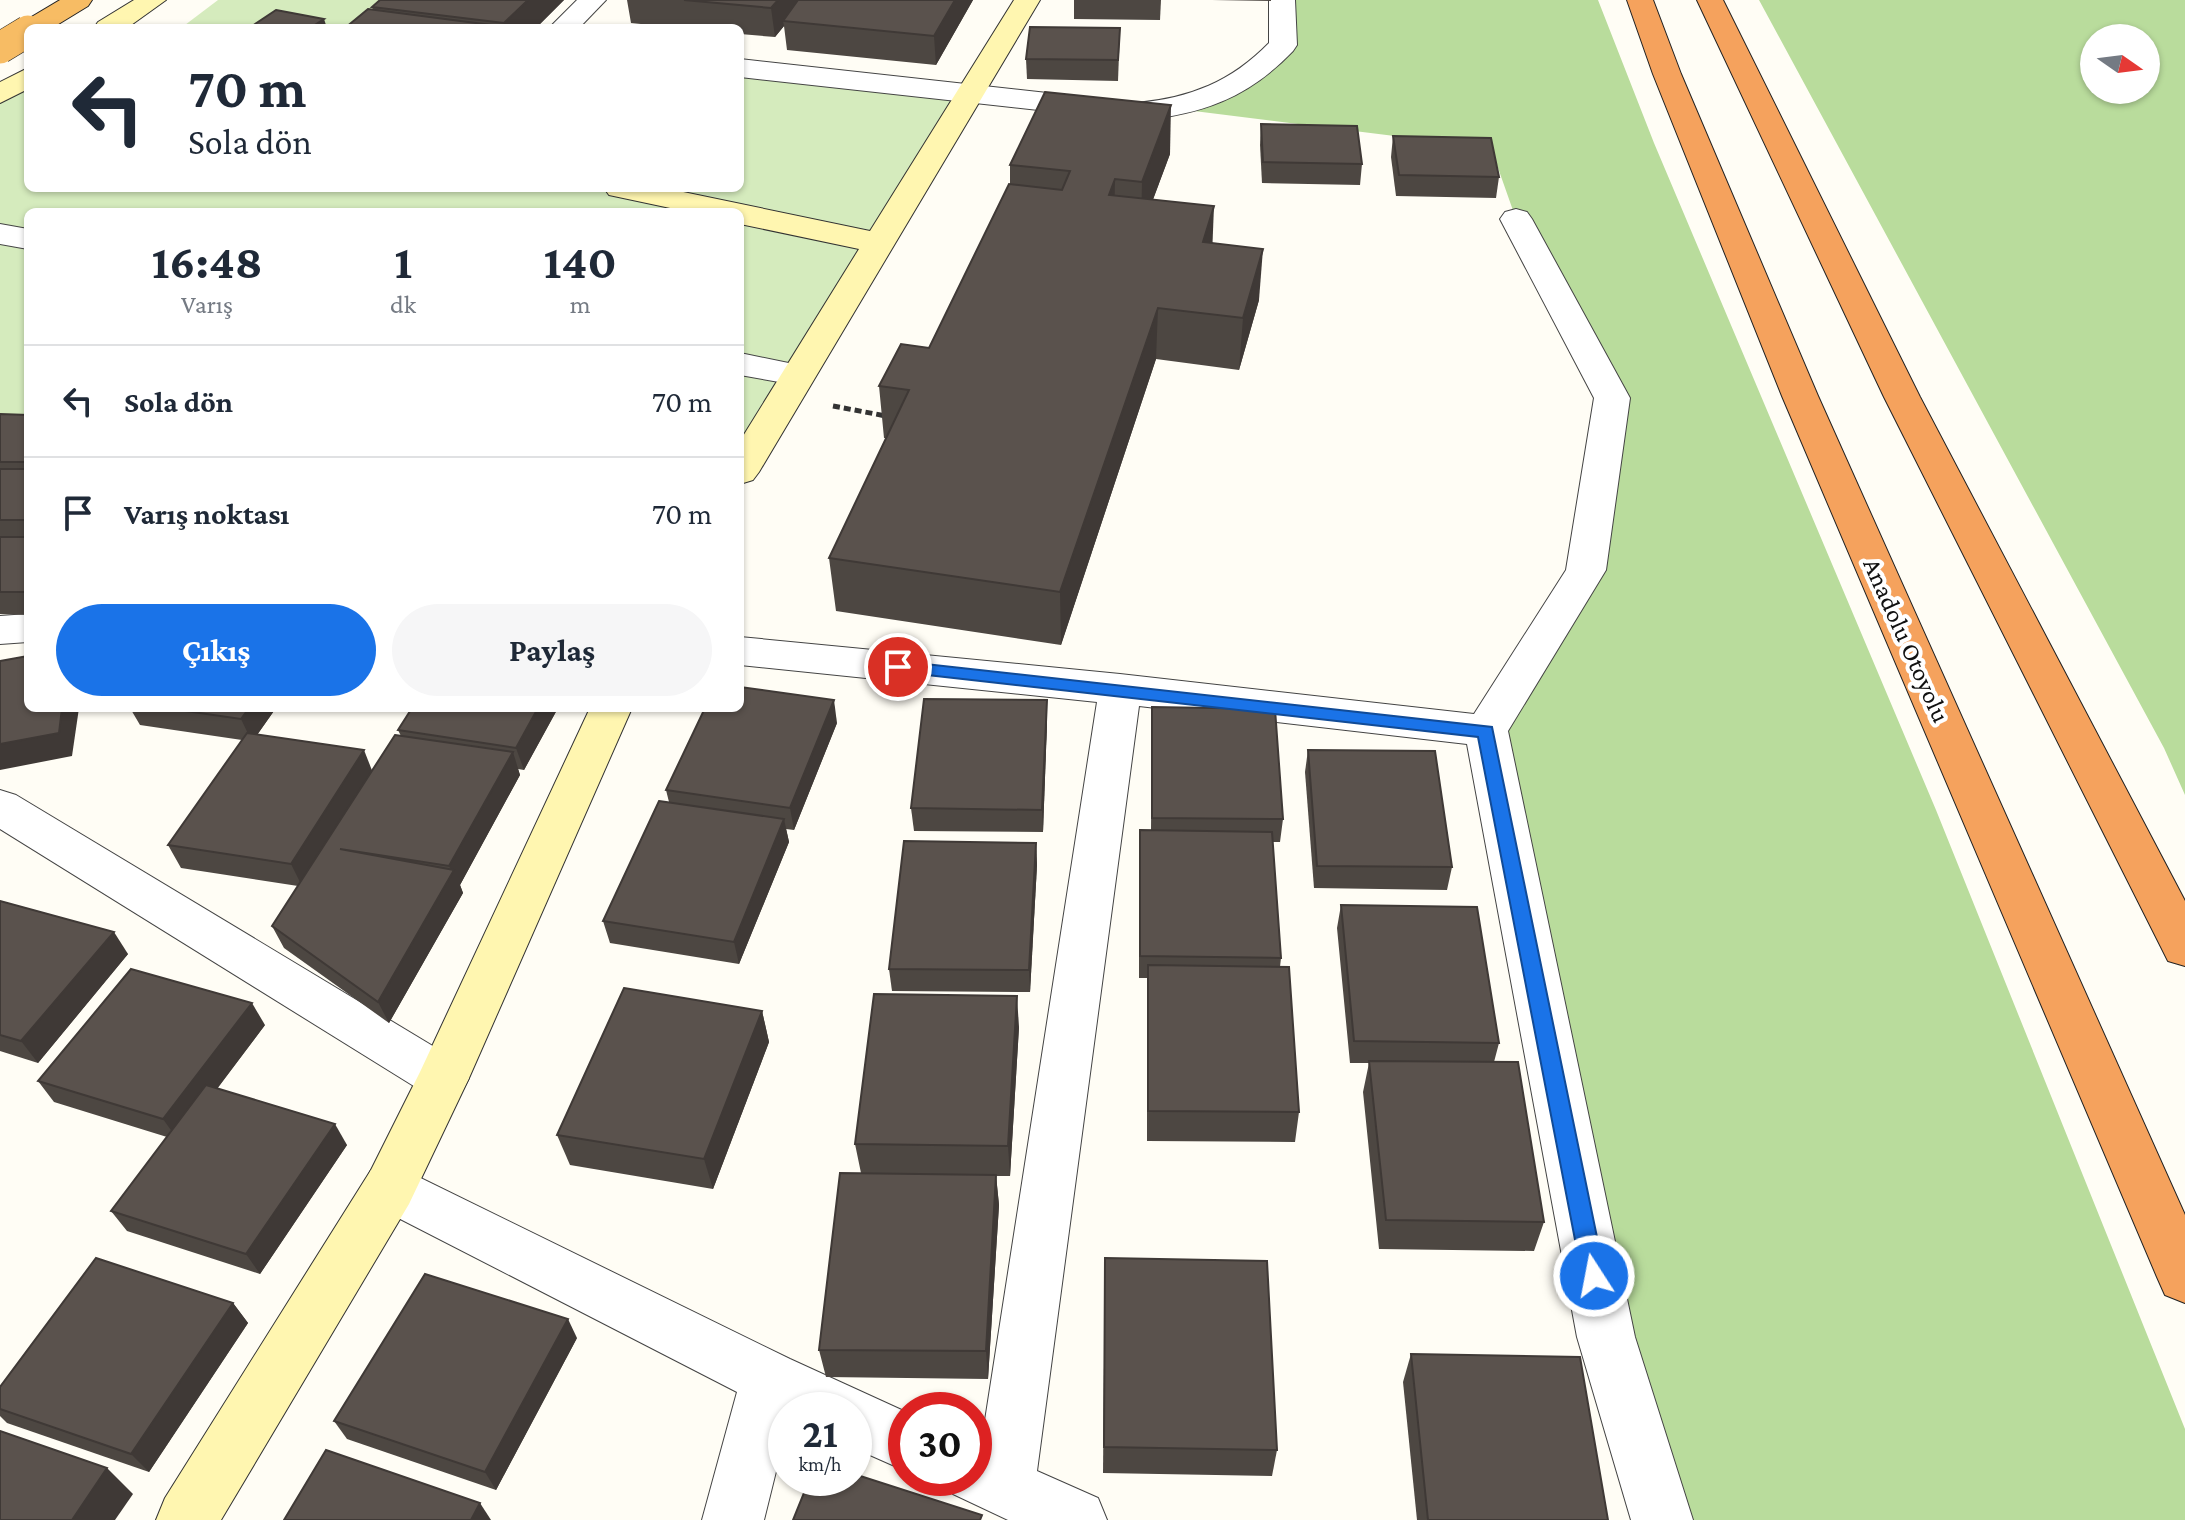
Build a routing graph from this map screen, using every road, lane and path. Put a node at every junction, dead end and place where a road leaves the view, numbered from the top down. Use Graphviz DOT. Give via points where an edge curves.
graph roads {
  1 [pos="79,0"];
  2 [pos="153,0"];
  3 [pos="593,0"];
  4 [pos="1027,0"];
  5 [pos="1282,0"];
  6 [pos="1640,0"];
  7 [pos="1710,0"];
  8 [pos="40,24"];
  9 [pos="114,24"];
  10 [pos="567,24"];
  11 [pos="24,33"];
  12 [pos="0,47"];
  13 [pos="24,56"];
  14 [pos="744,68"];
  15 [pos="24,79"];
  16 [pos="974,92"];
  17 [pos="0,94"];
  18 [pos="639,192"];
  19 [pos="714,208"];
  20 [pos="744,215"];
  21 [pos="1516,219"];
  22 [pos="0,234"];
  23 [pos="24,238"];
  24 [pos="879,243"];
  25 [pos="744,365"];
  26 [pos="796,374"];
  27 [pos="832,406"];
  28 [pos="895,417"];
  29 [pos="744,465"];
  30 [pos="24,628"];
  31 [pos="0,630"];
  32 [pos="744,651"];
  33 [pos="1120,689"];
  34 [pos="609,712"];
  35 [pos="1486,731"];
  36 [pos="0,807"];
  37 [pos="2185,947"];
  38 [pos="443,1078"];
  39 [pos="390,1187"];
  40 [pos="2185,1277"];
  41 [pos="770,1379"];
  42 [pos="798,1392"];
  43 [pos="992,1468"];
  44 [pos="992,1481"];
  45 [pos="187,1520"];
  46 [pos="733,1520"];
  47 [pos="1076,1520"];
  48 [pos="1662,1520"];
  1 -- 8 [label="highway"];
  2 -- 9 [label="main road"];
  3 -- 10 [label="street"];
  4 -- 16 [label="main road"];
  5 -- 16 [label="street" via="1283,45 1260,71 1229,91 1178,109 1137,112"];
  6 -- 40 [label="highway, Anadolu Otoyolu" via="1800,396"];
  7 -- 37 [label="highway" via="1902,397"];
  11 -- 12 [label="highway, bridge"];
  12 -- 13 [label="main road"];
  14 -- 16 [label="street"];
  15 -- 17 [label="main road"];
  16 -- 24 [label="main road"];
  18 -- 19 [label="main road"];
  20 -- 24 [label="main road"];
  21 -- 35 [label="street" via="1612,398 1586,570"];
  22 -- 23 [label="street"];
  24 -- 26 [label="main road"];
  25 -- 26 [label="street"];
  26 -- 29 [label="main road"];
  27 -- 28 [label="path"];
  30 -- 31 [label="street"];
  32 -- 33 [label="street"];
  33 -- 35 [label="street"];
  33 -- 43 [label="street"];
  34 -- 38 [label="main road"];
  35 -- 48 [label="street" via="1606,1337"];
  36 -- 38 [label="street"];
  38 -- 39 [label="main road"];
  39 -- 41 [label="street"];
  39 -- 45 [label="main road"];
  41 -- 42 [label="street"];
  41 -- 46 [label="street"];
  44 -- 47 [label="street"];
}
